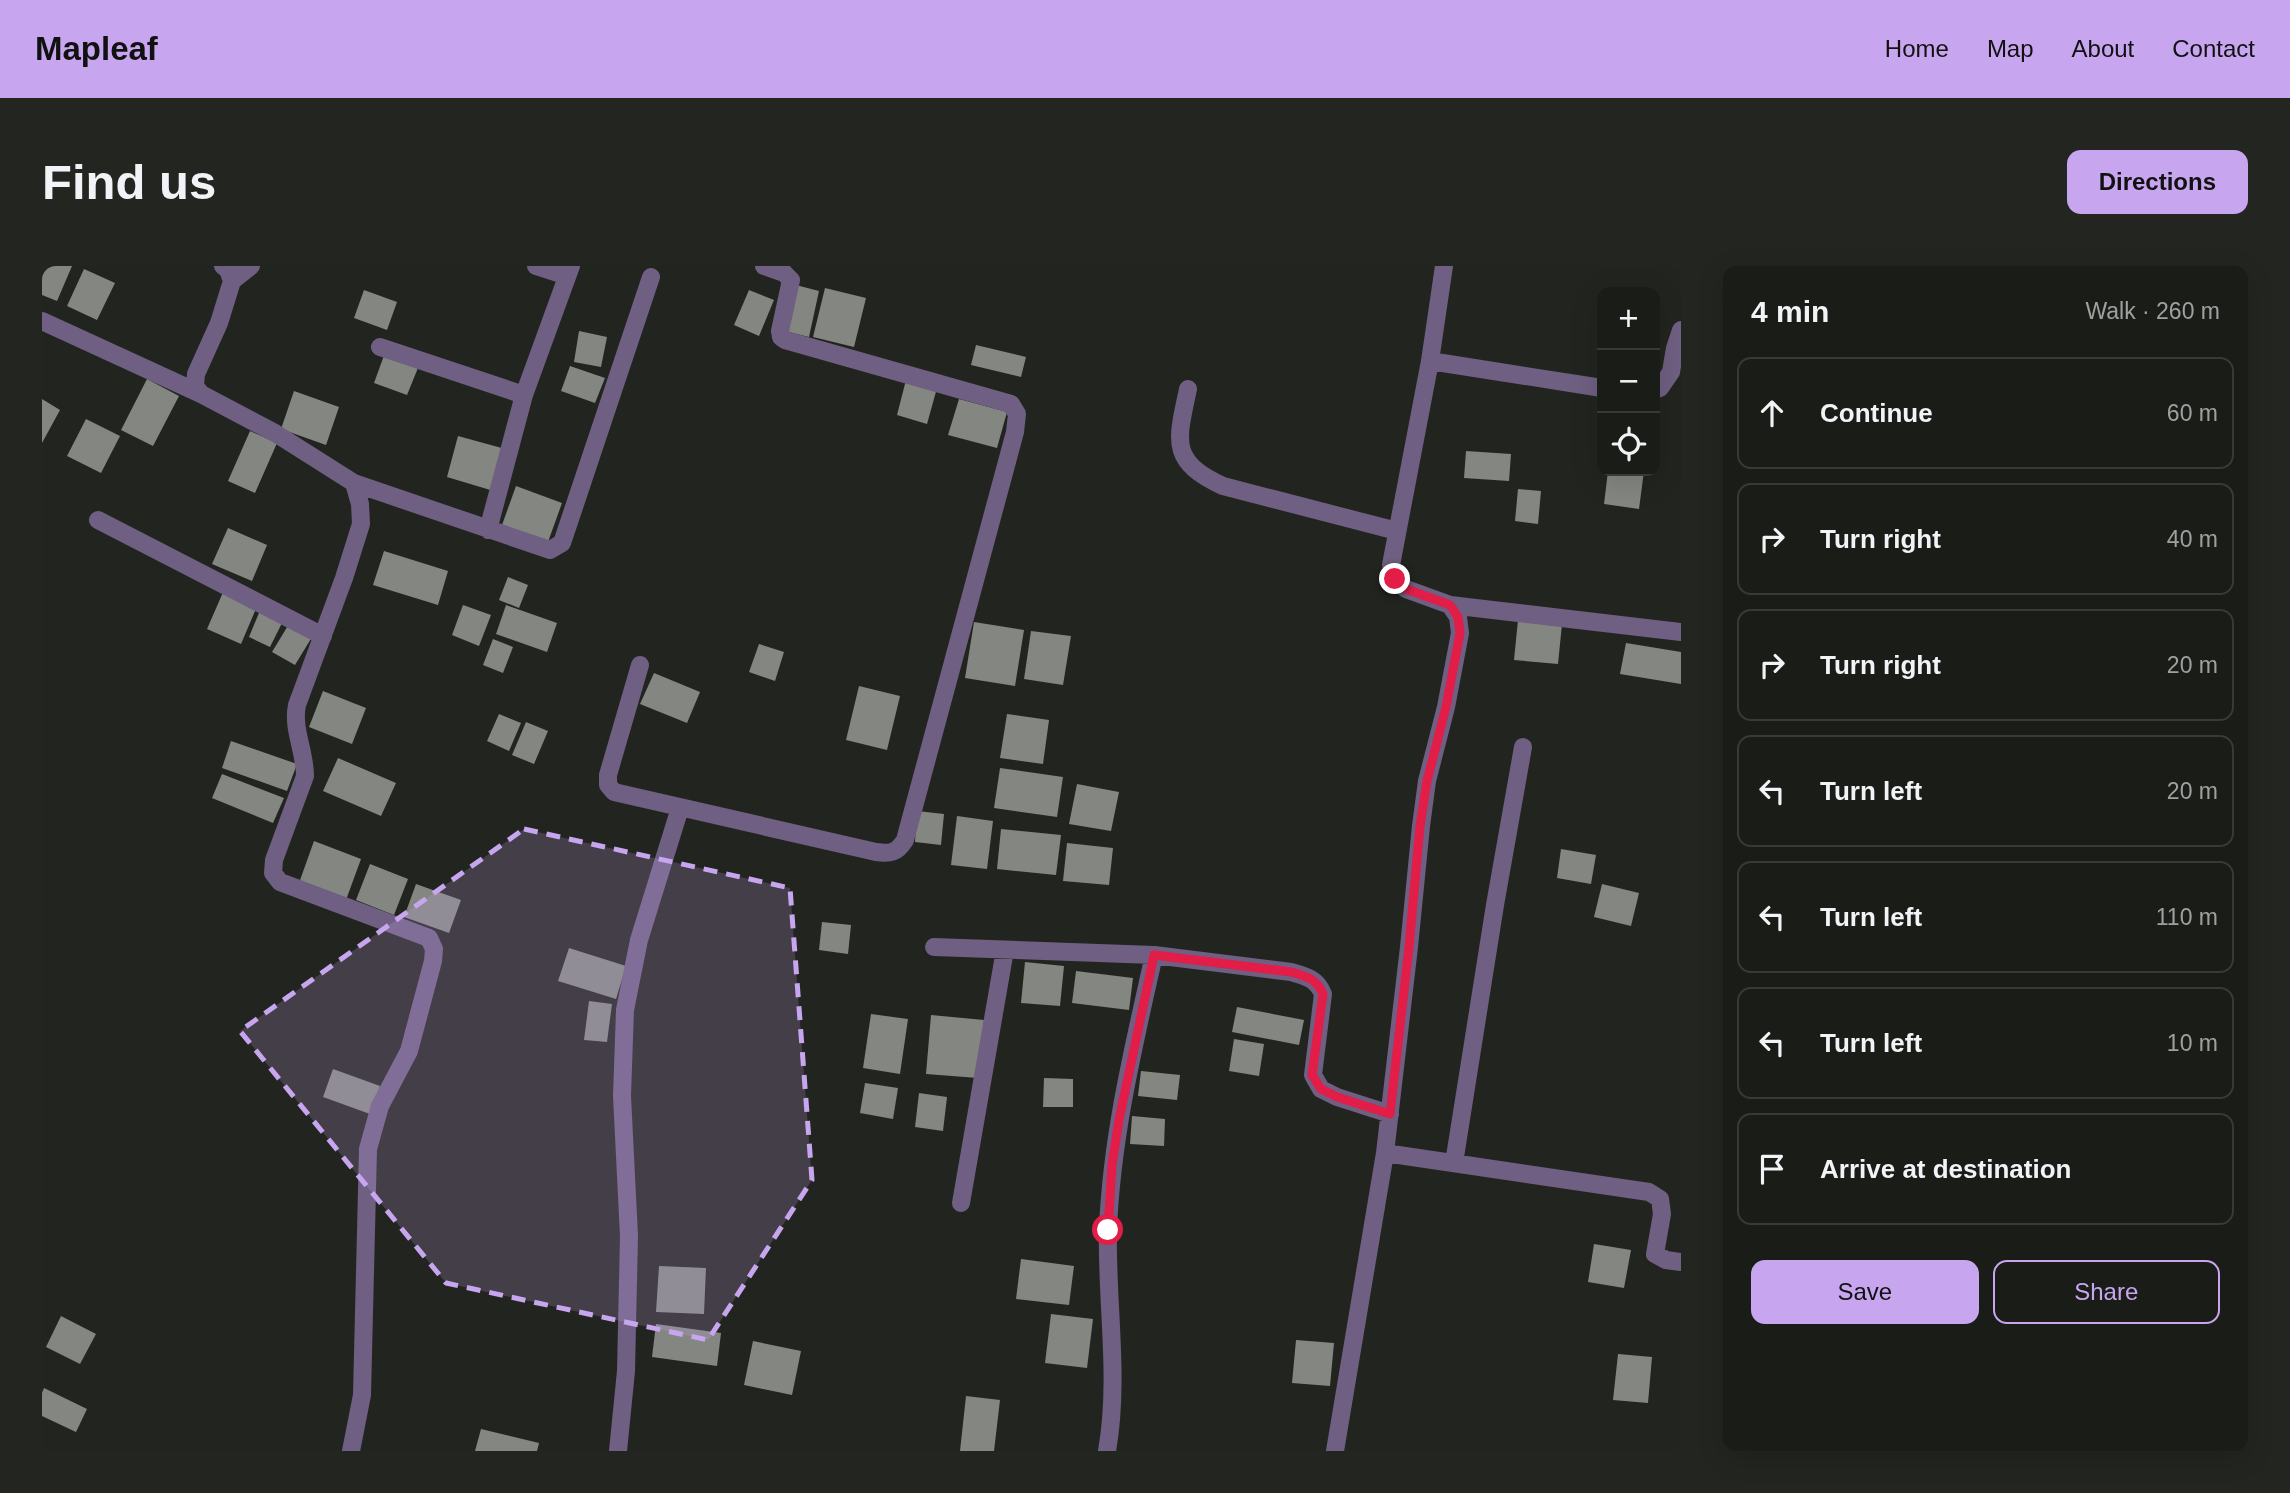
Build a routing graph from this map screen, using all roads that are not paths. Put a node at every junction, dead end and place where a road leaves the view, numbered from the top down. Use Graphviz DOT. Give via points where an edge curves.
graph roads {
  1 [pos="251,266"];
  2 [pos="536,266"];
  3 [pos="764,266"];
  4 [pos="1444,266"];
  5 [pos="569,271"];
  6 [pos="227,273"];
  7 [pos="651,277"];
  8 [pos="42,321"];
  9 [pos="1681,330"];
  10 [pos="380,347"];
  11 [pos="1430,361"];
  12 [pos="1597,387"];
  13 [pos="1660,388"];
  14 [pos="1188,389"];
  15 [pos="201,394"];
  16 [pos="524,395"];
  17 [pos="354,483"];
  18 [pos="98,520"];
  19 [pos="488,530"];
  20 [pos="1397,531"];
  21 [pos="1450,605"];
  22 [pos="1681,632"];
  23 [pos="323,636"];
  24 [pos="640,665"];
  25 [pos="1523,747"];
  26 [pos="680,808"];
  27 [pos="934,947"];
  28 [pos="1005,950"];
  29 [pos="1154,955"];
  30 [pos="1390,1114"];
  31 [pos="1385,1153"];
  32 [pos="1454,1163"];
  33 [pos="961,1203"];
  34 [pos="1681,1262"];
  35 [pos="351,1451"];
  36 [pos="618,1451"];
  37 [pos="1107,1451"];
  38 [pos="1335,1451"];
  1 -- 6 [label="street"];
  2 -- 5 [label="street"];
  3 -- 26 [label="street" via="790,280 780,331 785,340 1011,404 1017,414 1015,432 899,849 876,852"];
  4 -- 11 [label="street"];
  5 -- 16 [label="street"];
  6 -- 15 [label="street" via="219,323 196,374 195,386"];
  7 -- 19 [label="street" via="562,543 550,550"];
  8 -- 15 [label="street"];
  9 -- 13 [label="street" via="1671,372"];
  10 -- 16 [label="street"];
  11 -- 12 [label="street"];
  11 -- 20 [label="street"];
  14 -- 20 [label="street" via="1180,429 1182,452 1200,475 1223,486"];
  15 -- 17 [label="street"];
  16 -- 19 [label="street"];
  17 -- 19 [label="street"];
  17 -- 23 [label="street" via="360,524"];
  18 -- 23 [label="street"];
  20 -- 21 [label="street" via="1391,565 1395,579 1406,589"];
  21 -- 22 [label="street"];
  21 -- 30 [label="street" via="1460,633 1420,826"];
  23 -- 35 [label="street" via="297,705 295,723 305,776 273,873 280,882 429,939 434,949 410,1051 380,1106 368,1149 362,1395"];
  24 -- 26 [label="street" via="608,785 614,792"];
  25 -- 32 [label="street"];
  26 -- 36 [label="street" via="639,940 625,1010 622,1096 629,1250 626,1371"];
  27 -- 28 [label="street"];
  28 -- 29 [label="street"];
  28 -- 33 [label="street"];
  29 -- 30 [label="street" via="1308,976 1323,994 1312,1075 1321,1089 1337,1097"];
  29 -- 37 [label="street" via="1112,1165 1108,1230 1112,1380"];
  30 -- 31 [label="street"];
  31 -- 32 [label="street"];
  31 -- 38 [label="street"];
  32 -- 34 [label="street" via="1648,1192 1660,1199 1662,1213 1655,1254"];
}
